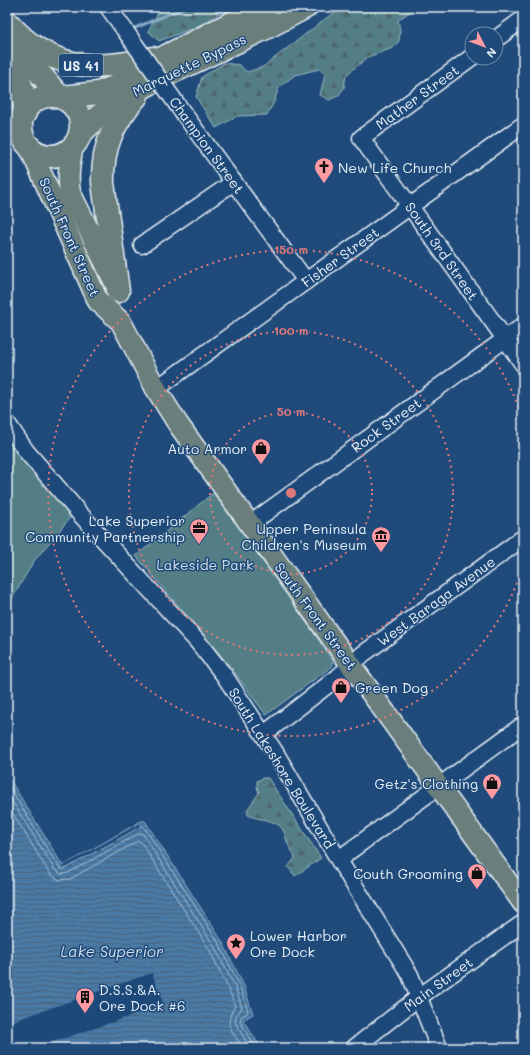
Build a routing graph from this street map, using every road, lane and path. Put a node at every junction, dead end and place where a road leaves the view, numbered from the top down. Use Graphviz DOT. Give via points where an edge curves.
graph roads {
  1 [pos="108,7"];
  2 [pos="263,7"];
  3 [pos="306,7"];
  4 [pos="523,19"];
  5 [pos="7,22"];
  6 [pos="504,33"];
  7 [pos="7,35"];
  8 [pos="168,55"];
  9 [pos="464,63"];
  10 [pos="7,66"];
  11 [pos="145,87"];
  12 [pos="60,97"];
  13 [pos="25,113"];
  14 [pos="523,125"];
  15 [pos="361,138"];
  16 [pos="77,140"];
  17 [pos="29,146"];
  18 [pos="234,182"];
  19 [pos="411,207"];
  20 [pos="142,246"];
  21 [pos="306,281"];
  22 [pos="118,291"];
  23 [pos="121,322"];
  24 [pos="523,326"];
  25 [pos="505,339"];
  26 [pos="523,364"];
  27 [pos="156,389"];
  28 [pos="7,423"];
  29 [pos="250,524"];
  30 [pos="523,538"];
  31 [pos="351,666"];
  32 [pos="523,725"];
  33 [pos="264,734"];
  34 [pos="439,785"];
  35 [pos="340,862"];
  36 [pos="523,903"];
  37 [pos="523,923"];
  38 [pos="419,997"];
  39 [pos="354,1048"];
  40 [pos="439,1048"];
  1 -- 18 [label="street, Champion Street, bridge"];
  2 -- 8 [label="highway, Marquette Bypass / US 41"];
  3 -- 11 [label="highway, Marquette Bypass"];
  4 -- 6 [label="street"];
  5 -- 8 [label="highway, US 41" via="43,52 83,65 125,65"];
  7 -- 12 [label="highway, US 41"];
  8 -- 12 [label="highway, Marquette Bypass / US 41" via="119,85 98,93"];
  9 -- 15 [label="street, Mather Street"];
  10 -- 13 [label="highway" via="21,84"];
  11 -- 16 [label="highway, Marquette Bypass" via="110,106"];
  11 -- 22 [label="highway" via="127,107 113,129 103,169"];
  12 -- 13 [label="highway, US 41" via="50,96 42,99 29,107"];
  12 -- 16 [label="highway, US 41" via="70,102 78,112 82,125"];
  13 -- 17 [label="highway" via="22,118 22,131"];
  14 -- 19 [label="street, Fisher Street"];
  15 -- 19 [label="street, South 3rd Street"];
  16 -- 17 [label="highway" via="58,154 51,155"];
  16 -- 22 [label="main road, South Front Street" via="69,170 70,192"];
  17 -- 23 [label="main road, South Front Street" via="98,301"];
  18 -- 20 [label="street"];
  18 -- 21 [label="street, Champion Street"];
  19 -- 21 [label="street, Fisher Street"];
  19 -- 25 [label="street, South 3rd Street"];
  21 -- 27 [label="street, Fisher Street"];
  22 -- 23 [label="main road, South Front Street"];
  23 -- 27 [label="main road, South Front Street"];
  24 -- 25 [label="street, Rock Street"];
  25 -- 26 [label="street, South 3rd Street"];
  25 -- 29 [label="street, Rock Street"];
  27 -- 29 [label="main road, South Front Street"];
  28 -- 33 [label="street, South Lakeshore Boulevard" via="26,451 80,514 197,641 224,675"];
  29 -- 31 [label="main road, South Front Street"];
  30 -- 31 [label="street, West Baraga Avenue" via="363,654"];
  31 -- 33 [label="street, West Baraga Avenue"];
  31 -- 34 [label="main road, South Front Street"];
  32 -- 34 [label="street"];
  33 -- 35 [label="street, South Lakeshore Boulevard"];
  34 -- 35 [label="street" via="347,853"];
  34 -- 36 [label="main road, South Front Street"];
  35 -- 38 [label="street, South Lakeshore Boulevard" via="410,975"];
  37 -- 38 [label="street, Main Street"];
  38 -- 39 [label="street, Main Street"];
  38 -- 40 [label="street, South Lakeshore Boulevard"];
}
